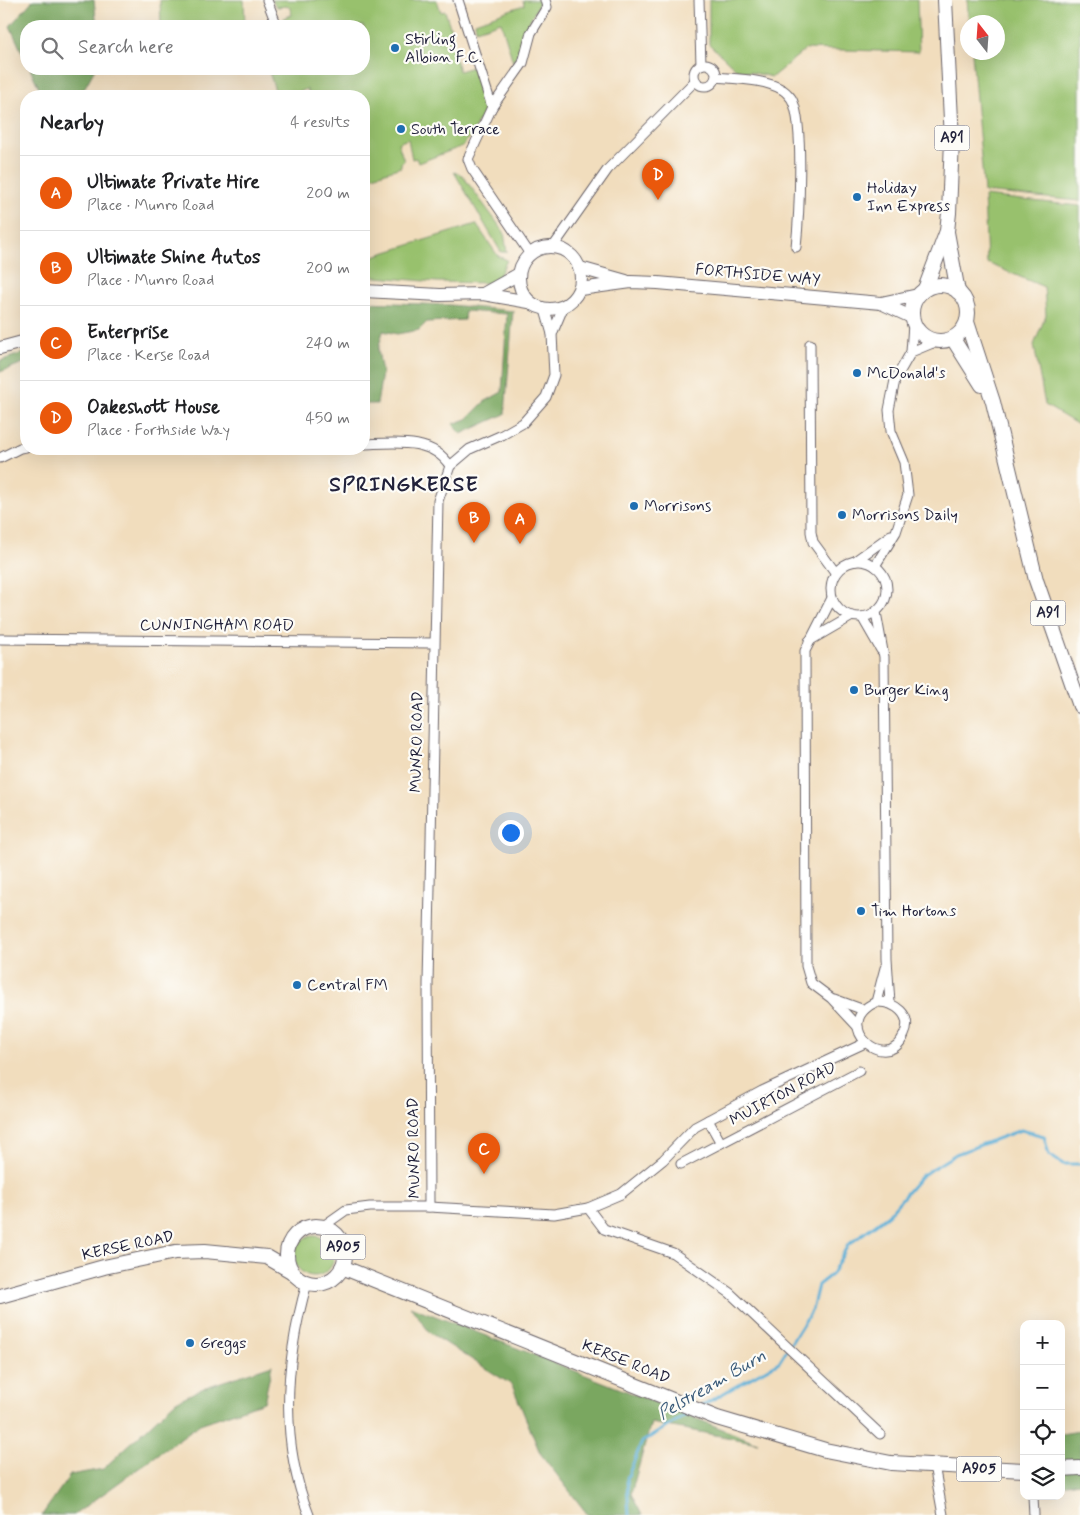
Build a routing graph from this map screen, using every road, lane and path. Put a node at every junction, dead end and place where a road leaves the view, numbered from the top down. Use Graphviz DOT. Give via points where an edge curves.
graph roads {
  1 [pos="267,0"];
  2 [pos="458,0"];
  3 [pos="545,0"];
  4 [pos="699,0"];
  5 [pos="945,0"];
  6 [pos="275,20"];
  7 [pos="701,65"];
  8 [pos="716,77"];
  9 [pos="695,81"];
  10 [pos="492,107"];
  11 [pos="947,231"];
  12 [pos="553,247"];
  13 [pos="796,247"];
  14 [pos="530,254"];
  15 [pos="580,268"];
  16 [pos="517,275"];
  17 [pos="631,282"];
  18 [pos="580,289"];
  19 [pos="370,291"];
  20 [pos="921,292"];
  21 [pos="958,292"];
  22 [pos="483,294"];
  23 [pos="529,302"];
  24 [pos="881,303"];
  25 [pos="562,308"];
  26 [pos="545,310"];
  27 [pos="912,320"];
  28 [pos="967,322"];
  29 [pos="552,334"];
  30 [pos="953,339"];
  31 [pos="935,342"];
  32 [pos="20,343"];
  33 [pos="810,344"];
  34 [pos="0,348"];
  35 [pos="911,352"];
  36 [pos="993,402"];
  37 [pos="370,444"];
  38 [pos="20,448"];
  39 [pos="0,458"];
  40 [pos="450,466"];
  41 [pos="896,532"];
  42 [pos="855,561"];
  43 [pos="875,566"];
  44 [pos="835,572"];
  45 [pos="832,598"];
  46 [pos="876,612"];
  47 [pos="852,616"];
  48 [pos="862,617"];
  49 [pos="0,640"];
  50 [pos="809,642"];
  51 [pos="434,644"];
  52 [pos="884,657"];
  53 [pos="1080,706"];
  54 [pos="887,960"];
  55 [pos="831,998"];
  56 [pos="876,1002"];
  57 [pos="890,1003"];
  58 [pos="864,1010"];
  59 [pos="858,1027"];
  60 [pos="865,1043"];
  61 [pos="859,1071"];
  62 [pos="708,1120"];
  63 [pos="721,1143"];
  64 [pos="681,1164"];
  65 [pos="430,1207"];
  66 [pos="588,1208"];
  67 [pos="322,1227"];
  68 [pos="290,1241"];
  69 [pos="266,1257"];
  70 [pos="342,1267"];
  71 [pos="291,1271"];
  72 [pos="307,1283"];
  73 [pos="0,1296"];
  74 [pos="880,1434"];
  75 [pos="934,1465"];
  76 [pos="1080,1468"];
  77 [pos="1065,1469"];
  78 [pos="1020,1470"];
  79 [pos="1033,1500"];
  80 [pos="309,1515"];
  81 [pos="943,1515"];
  82 [pos="1034,1515"];
  1 -- 6 [label="street"];
  2 -- 10 [label="street"];
  3 -- 10 [label="street" via="547,7 531,33 523,63"];
  4 -- 7 [label="street"];
  5 -- 11 [label="main road, A91" via="952,140"];
  7 -- 8 [label="street" via="712,67"];
  7 -- 9 [label="street" via="694,73"];
  8 -- 9 [label="street" via="707,86"];
  8 -- 13 [label="street" via="760,82 784,90 793,101 798,152"];
  9 -- 12 [label="street" via="608,169"];
  10 -- 14 [label="street" via="468,160"];
  11 -- 20 [label="main road, A91"];
  11 -- 21 [label="main road, A91"];
  12 -- 14 [label="street"];
  12 -- 15 [label="street" via="569,253"];
  14 -- 16 [label="street"];
  15 -- 17 [label="street, FORTHSIDE WAY"];
  15 -- 18 [label="street"];
  16 -- 22 [label="street"];
  16 -- 23 [label="street" via="522,294"];
  17 -- 18 [label="street, FORTHSIDE WAY"];
  17 -- 24 [label="street, FORTHSIDE WAY"];
  18 -- 25 [label="street" via="575,298"];
  19 -- 22 [label="street"];
  20 -- 21 [label="main road" via="942,285"];
  20 -- 24 [label="street, FORTHSIDE WAY"];
  20 -- 27 [label="main road, A91" via="912,305"];
  21 -- 28 [label="main road, A91" via="968,308"];
  22 -- 23 [label="street"];
  23 -- 26 [label="street"];
  24 -- 27 [label="street, FORTHSIDE WAY"];
  25 -- 26 [label="street"];
  25 -- 29 [label="street"];
  26 -- 29 [label="street"];
  27 -- 31 [label="main road" via="922,336"];
  27 -- 35 [label="street"];
  28 -- 30 [label="main road"];
  28 -- 36 [label="main road, A91"];
  29 -- 40 [label="street" via="554,376 546,397 523,423 470,449"];
  30 -- 31 [label="main road"];
  30 -- 36 [label="main road, A91"];
  31 -- 35 [label="street"];
  32 -- 34 [label="street"];
  33 -- 44 [label="street" via="811,532 813,542"];
  35 -- 41 [label="street" via="895,380 889,410 892,431 904,462 908,494"];
  36 -- 53 [label="main road, A91" via="1036,580"];
  37 -- 40 [label="street" via="404,442 424,446 443,455"];
  38 -- 39 [label="street"];
  40 -- 51 [label="street, MUNRO ROAD" via="438,502"];
  41 -- 42 [label="street"];
  41 -- 43 [label="street"];
  42 -- 43 [label="street"];
  42 -- 44 [label="street"];
  43 -- 46 [label="street" via="884,575 887,585 886,597"];
  44 -- 45 [label="street" via="830,588"];
  45 -- 47 [label="street" via="837,607"];
  45 -- 50 [label="street"];
  46 -- 48 [label="street"];
  46 -- 52 [label="street"];
  47 -- 48 [label="street"];
  47 -- 50 [label="street"];
  48 -- 52 [label="street"];
  49 -- 51 [label="street, CUNNINGHAM ROAD"];
  50 -- 55 [label="street" via="805,651 806,966 811,983"];
  51 -- 65 [label="street, MUNRO ROAD" via="428,984"];
  52 -- 54 [label="street"];
  54 -- 56 [label="street"];
  54 -- 57 [label="street"];
  55 -- 58 [label="street"];
  55 -- 59 [label="street"];
  56 -- 57 [label="street"];
  56 -- 58 [label="street"];
  57 -- 60 [label="street" via="906,1019 901,1042 886,1050"];
  58 -- 59 [label="street"];
  59 -- 60 [label="street"];
  60 -- 62 [label="street"];
  61 -- 63 [label="street, MUIRTON ROAD"];
  62 -- 63 [label="street, MUIRTON ROAD"];
  62 -- 66 [label="street" via="686,1134 663,1160 621,1194"];
  63 -- 64 [label="street, MUIRTON ROAD"];
  65 -- 66 [label="street" via="554,1214"];
  65 -- 67 [label="street" via="346,1210"];
  66 -- 74 [label="street" via="604,1229 673,1253 730,1292"];
  67 -- 68 [label="main road, A905" via="304,1229"];
  67 -- 70 [label="main road, A905" via="342,1242"];
  68 -- 69 [label="main road, A905"];
  68 -- 71 [label="main road" via="286,1256"];
  69 -- 71 [label="main road, KERSE ROAD"];
  69 -- 73 [label="main road, KERSE ROAD" via="175,1252 104,1267"];
  70 -- 72 [label="main road, A905" via="332,1280 316,1285"];
  70 -- 75 [label="main road, KERSE ROAD / A905" via="717,1418 825,1450 891,1463"];
  71 -- 72 [label="main road"];
  72 -- 80 [label="street" via="288,1400 290,1451"];
  75 -- 78 [label="main road, KERSE ROAD / A905"];
  75 -- 81 [label="street"];
  76 -- 77 [label="main road"];
  79 -- 82 [label="street"];
}
